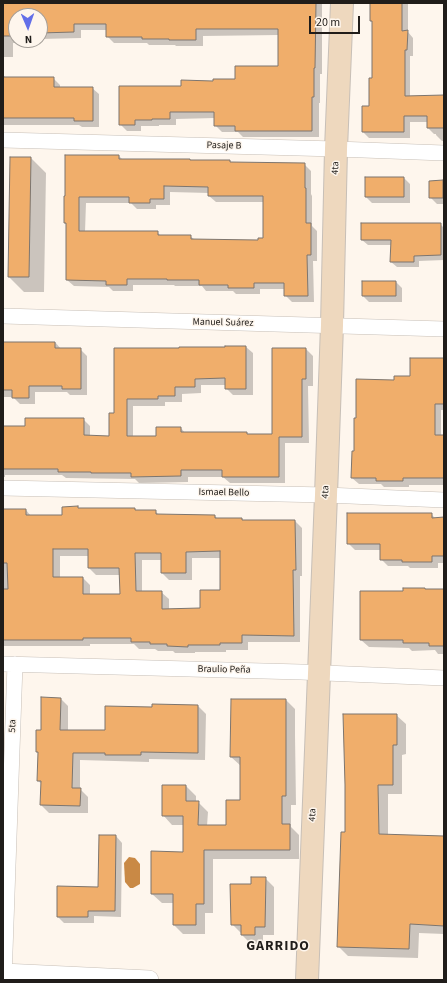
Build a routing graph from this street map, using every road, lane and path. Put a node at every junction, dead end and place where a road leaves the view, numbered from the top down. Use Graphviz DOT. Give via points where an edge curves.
graph roads {
  1 [pos="342,3"];
  2 [pos="3,140"];
  3 [pos="336,148"];
  4 [pos="444,153"];
  5 [pos="3,316"];
  6 [pos="332,325"];
  7 [pos="444,329"];
  8 [pos="3,488"];
  9 [pos="326,495"];
  10 [pos="444,500"];
  11 [pos="9,664"];
  12 [pos="319,673"];
  13 [pos="444,678"];
  14 [pos="4,976"];
  15 [pos="149,980"];
  16 [pos="307,980"];
  1 -- 3 [label="main road, 4ta"];
  2 -- 3 [label="street, Pasaje B"];
  3 -- 4 [label="street, Pasaje B"];
  3 -- 6 [label="main road, 4ta"];
  5 -- 6 [label="street, Manuel Suárez"];
  6 -- 7 [label="street, Manuel Suárez"];
  6 -- 9 [label="main road, 4ta"];
  8 -- 9 [label="street, Ismael Bello"];
  9 -- 10 [label="street, Ismael Bello"];
  9 -- 12 [label="main road, 4ta"];
  11 -- 12 [label="street, Braulio Peña"];
  11 -- 14 [label="street, 5ta"];
  12 -- 13 [label="street, Braulio Peña"];
  12 -- 16 [label="main road, 4ta"];
  14 -- 15 [label="street"];
}
